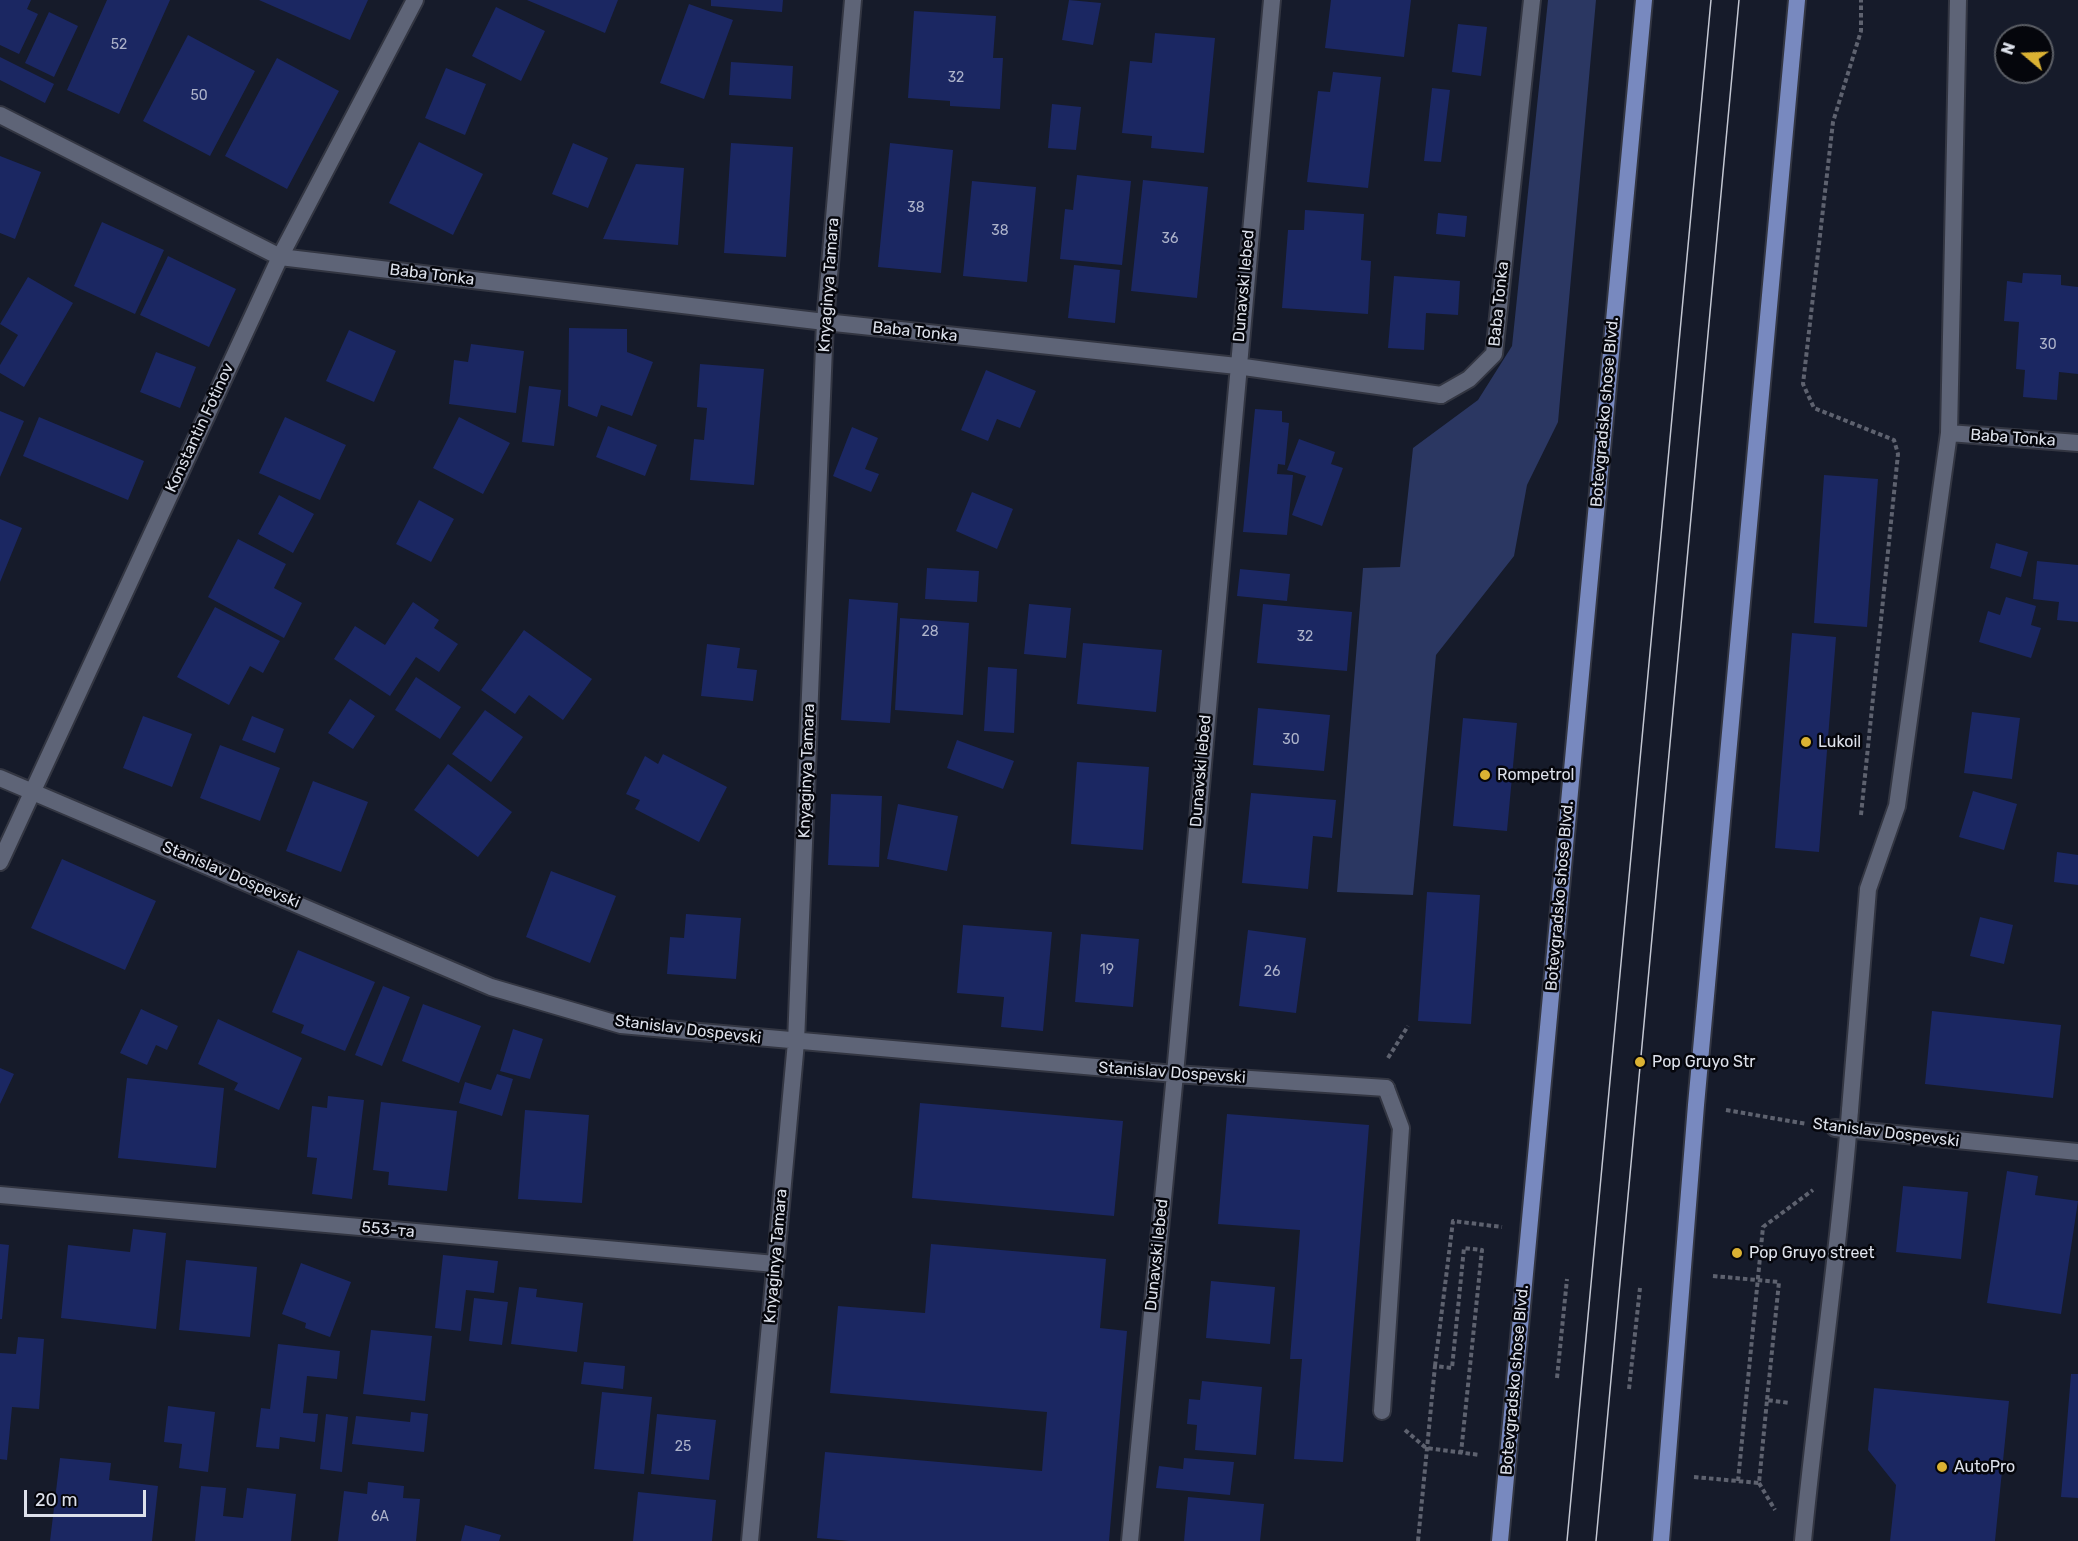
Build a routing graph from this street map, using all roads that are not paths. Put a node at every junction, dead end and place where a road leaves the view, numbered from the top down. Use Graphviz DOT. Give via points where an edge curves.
graph roads {
  1 [pos="415,0"];
  2 [pos="853,0"];
  3 [pos="1272,0"];
  4 [pos="1532,0"];
  5 [pos="1644,0"];
  6 [pos="1797,0"];
  7 [pos="1958,0"];
  8 [pos="0,115"];
  9 [pos="280,257"];
  10 [pos="825,322"];
  11 [pos="1237,366"];
  12 [pos="1948,433"];
  13 [pos="2078,443"];
  14 [pos="0,778"];
  15 [pos="32,790"];
  16 [pos="0,862"];
  17 [pos="796,1042"];
  18 [pos="1175,1074"];
  19 [pos="1841,1129"];
  20 [pos="2078,1152"];
  21 [pos="0,1196"];
  22 [pos="775,1264"];
  23 [pos="1382,1411"];
  24 [pos="750,1541"];
  25 [pos="1130,1541"];
  26 [pos="1500,1541"];
  27 [pos="1661,1541"];
  28 [pos="1803,1541"];
  1 -- 9 [label="street, Konstantin Fotinov"];
  2 -- 10 [label="street, Knyaginya Tamara"];
  3 -- 11 [label="street, Dunavski lebed"];
  4 -- 11 [label="street, Baba Tonka" via="1494,354 1468,379 1441,395"];
  5 -- 26 [label="main road, Botevgradsko shose Blvd."];
  6 -- 27 [label="main road" via="1696,1105"];
  7 -- 12 [label="street"];
  8 -- 9 [label="street, Baba Tonka"];
  9 -- 10 [label="street, Baba Tonka"];
  9 -- 15 [label="street, Konstantin Fotinov"];
  10 -- 11 [label="street, Baba Tonka"];
  10 -- 17 [label="street, Knyaginya Tamara"];
  11 -- 18 [label="street, Dunavski lebed"];
  12 -- 13 [label="street, Baba Tonka"];
  12 -- 19 [label="street" via="1897,806 1868,889 1850,1110"];
  14 -- 15 [label="street, Stanislav Dospevski"];
  15 -- 16 [label="street, Konstantin Fotinov"];
  15 -- 17 [label="street, Stanislav Dospevski" via="492,987 621,1025"];
  17 -- 18 [label="street, Stanislav Dospevski"];
  17 -- 22 [label="street, Knyaginya Tamara"];
  18 -- 23 [label="street, Stanislav Dospevski" via="1386,1088 1401,1128"];
  18 -- 25 [label="street, Dunavski lebed"];
  19 -- 20 [label="street, Stanislav Dospevski"];
  19 -- 28 [label="street" via="1828,1332 1816,1406"];
  21 -- 22 [label="street, 553-та"];
  22 -- 24 [label="street, Knyaginya Tamara"];
}
